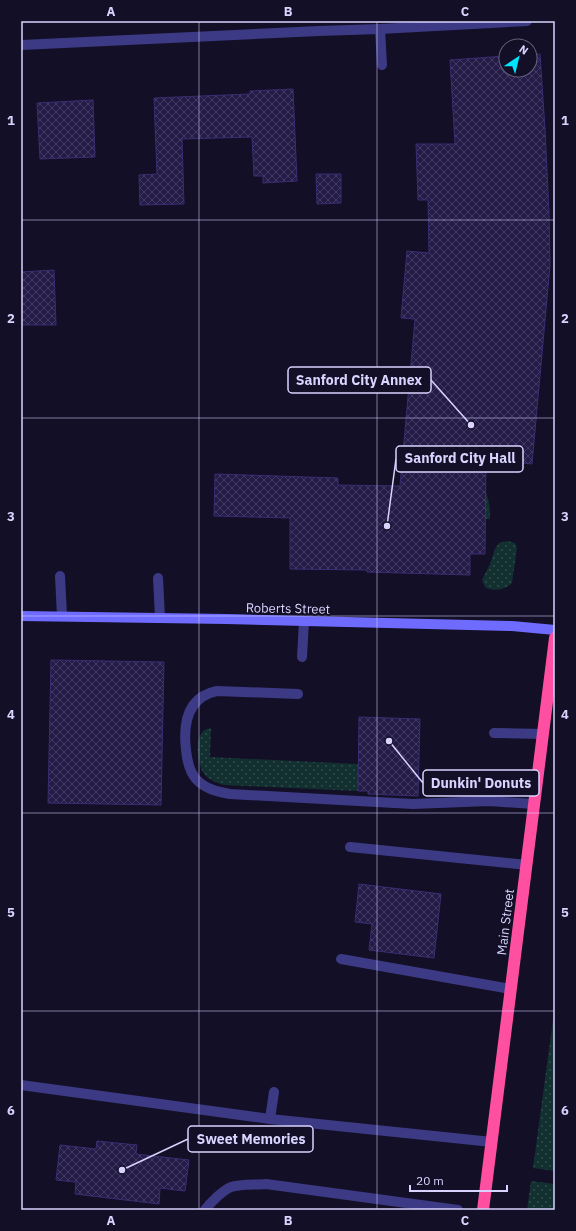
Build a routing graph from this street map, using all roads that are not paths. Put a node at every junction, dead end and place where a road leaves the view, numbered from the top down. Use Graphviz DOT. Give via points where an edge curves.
graph roads {
  1 [pos="527,21"];
  2 [pos="380,29"];
  3 [pos="21,45"];
  4 [pos="382,65"];
  5 [pos="60,576"];
  6 [pos="158,578"];
  7 [pos="21,616"];
  8 [pos="62,616"];
  9 [pos="160,618"];
  10 [pos="304,621"];
  11 [pos="555,630"];
  12 [pos="555,638"];
  13 [pos="302,657"];
  14 [pos="298,694"];
  15 [pos="494,733"];
  16 [pos="543,734"];
  17 [pos="534,804"];
  18 [pos="350,847"];
  19 [pos="527,865"];
  20 [pos="341,959"];
  21 [pos="511,989"];
  22 [pos="21,1085"];
  23 [pos="274,1092"];
  24 [pos="270,1119"];
  25 [pos="492,1142"];
  26 [pos="205,1210"];
  27 [pos="458,1210"];
  28 [pos="483,1210"];
  1 -- 2 [label="street"];
  2 -- 3 [label="street"];
  2 -- 4 [label="street"];
  5 -- 8 [label="street"];
  6 -- 9 [label="street"];
  7 -- 8 [label="street, Roberts Street"];
  8 -- 9 [label="street, Roberts Street"];
  9 -- 10 [label="street, Roberts Street"];
  10 -- 11 [label="street, Roberts Street" via="512,626"];
  10 -- 13 [label="street"];
  12 -- 16 [label="highway, Main Street"];
  14 -- 17 [label="street" via="216,691 208,692 198,699 191,708 185,732 187,760 196,779 215,791 230,794 413,804 489,801"];
  15 -- 16 [label="street"];
  16 -- 17 [label="highway, Main Street"];
  17 -- 19 [label="highway, Main Street"];
  18 -- 19 [label="street"];
  19 -- 21 [label="highway, Main Street"];
  20 -- 21 [label="street"];
  21 -- 25 [label="highway, Main Street"];
  22 -- 24 [label="street"];
  23 -- 24 [label="street"];
  24 -- 25 [label="street"];
  25 -- 28 [label="highway, Main Street"];
  26 -- 27 [label="street" via="211,1202 231,1187 266,1184"];
}
